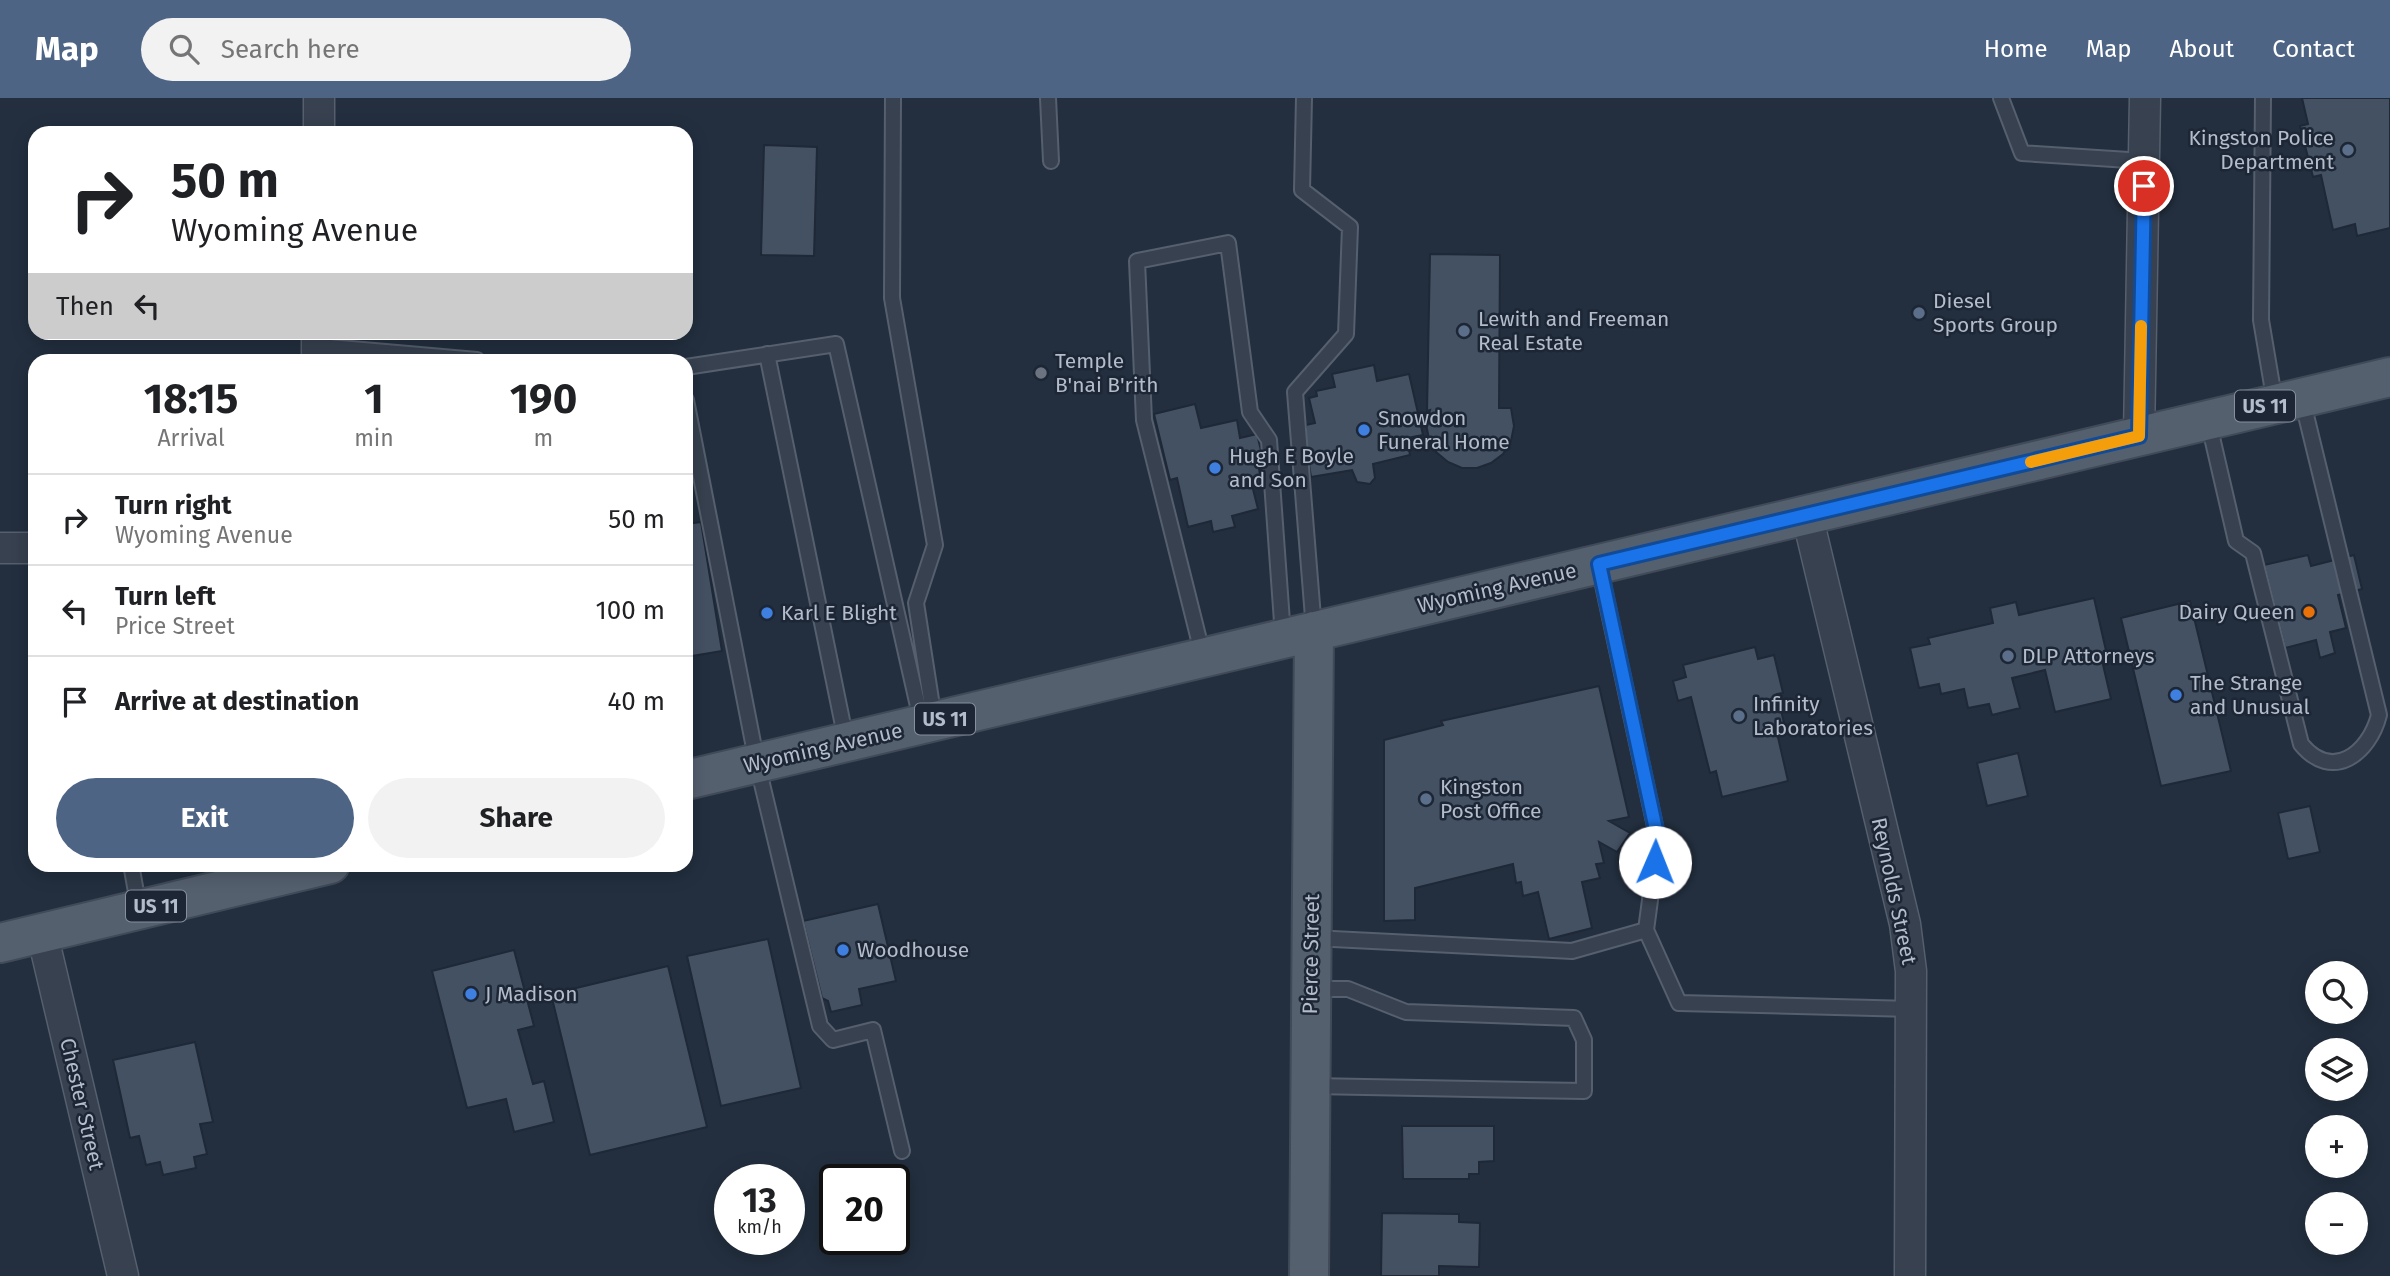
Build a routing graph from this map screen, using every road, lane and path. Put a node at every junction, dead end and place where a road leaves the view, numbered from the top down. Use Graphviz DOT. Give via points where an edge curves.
graph roads {
  1 [pos="319,98"];
  2 [pos="893,98"];
  3 [pos="1048,98"];
  4 [pos="1304,98"];
  5 [pos="2001,98"];
  6 [pos="2145,98"];
  7 [pos="2263,98"];
  8 [pos="319,126"];
  9 [pos="1051,160"];
  10 [pos="2144,161"];
  11 [pos="317,346"];
  12 [pos="408,354"];
  13 [pos="767,354"];
  14 [pos="693,366"];
  15 [pos="2390,377"];
  16 [pos="2289,401"];
  17 [pos="2208,420"];
  18 [pos="693,436"];
  19 [pos="2139,436"];
  20 [pos="1807,515"];
  21 [pos="0,548"];
  22 [pos="28,548"];
  23 [pos="1599,564"];
  24 [pos="1299,635"];
  25 [pos="1203,658"];
  26 [pos="928,723"];
  27 [pos="846,742"];
  28 [pos="757,763"];
  29 [pos="693,778"];
  30 [pos="132,872"];
  31 [pos="285,872"];
  32 [pos="139,910"];
  33 [pos="1646,930"];
  34 [pos="43,933"];
  35 [pos="1312,937"];
  36 [pos="0,943"];
  37 [pos="1311,989"];
  38 [pos="1912,1009"];
  39 [pos="1310,1086"];
  40 [pos="902,1151"];
  41 [pos="123,1276"];
  42 [pos="1309,1276"];
  43 [pos="1910,1276"];
  1 -- 8 [label="street"];
  2 -- 26 [label="lane" via="892,298 935,545 916,603"];
  3 -- 9 [label="lane"];
  4 -- 24 [label="lane" via="1302,190 1350,226 1346,334 1295,392"];
  5 -- 10 [label="lane" via="2022,152"];
  6 -- 10 [label="street"];
  7 -- 16 [label="lane" via="2261,320"];
  10 -- 19 [label="street"];
  11 -- 12 [label="lane"];
  13 -- 14 [label="lane"];
  13 -- 26 [label="lane" via="836,344"];
  13 -- 27 [label="lane"];
  15 -- 16 [label="main road, Wyoming Avenue / US 11"];
  16 -- 17 [label="main road, Wyoming Avenue / US 11"];
  16 -- 17 [label="lane" via="2379,715 2371,740 2337,763 2311,757 2301,744 2253,553 2236,541"];
  17 -- 19 [label="main road, Wyoming Avenue / US 11"];
  18 -- 28 [label="lane"];
  19 -- 20 [label="main road, Wyoming Avenue / US 11"];
  20 -- 23 [label="main road, Wyoming Avenue / US 11"];
  20 -- 38 [label="street, Reynolds Street" via="1905,924"];
  21 -- 22 [label="street"];
  23 -- 24 [label="main road, Wyoming Avenue / US 11"];
  23 -- 33 [label="lane" via="1658,839"];
  24 -- 25 [label="main road, Wyoming Avenue / US 11"];
  24 -- 25 [label="lane" via="1269,440 1250,412 1228,243 1137,261 1144,420"];
  24 -- 35 [label="main road, Pierce Street"];
  25 -- 26 [label="main road, Wyoming Avenue / US 11"];
  26 -- 27 [label="main road, Wyoming Avenue / US 11"];
  27 -- 28 [label="main road, Wyoming Avenue / US 11"];
  28 -- 29 [label="main road, Wyoming Avenue / US 11"];
  28 -- 40 [label="lane" via="820,1026 834,1040 873,1030"];
  30 -- 32 [label="lane"];
  31 -- 32 [label="main road, US 11"];
  32 -- 34 [label="main road, US 11"];
  33 -- 35 [label="lane" via="1572,951"];
  33 -- 38 [label="lane" via="1679,1003"];
  34 -- 36 [label="main road, US 11"];
  34 -- 41 [label="street, Chester Street"];
  35 -- 37 [label="main road, Pierce Street"];
  37 -- 39 [label="main road, Pierce Street"];
  37 -- 39 [label="lane" via="1348,989 1406,1013 1574,1018 1584,1041 1584,1091"];
  38 -- 43 [label="street, Reynolds Street"];
  39 -- 42 [label="main road, Pierce Street"];
}
